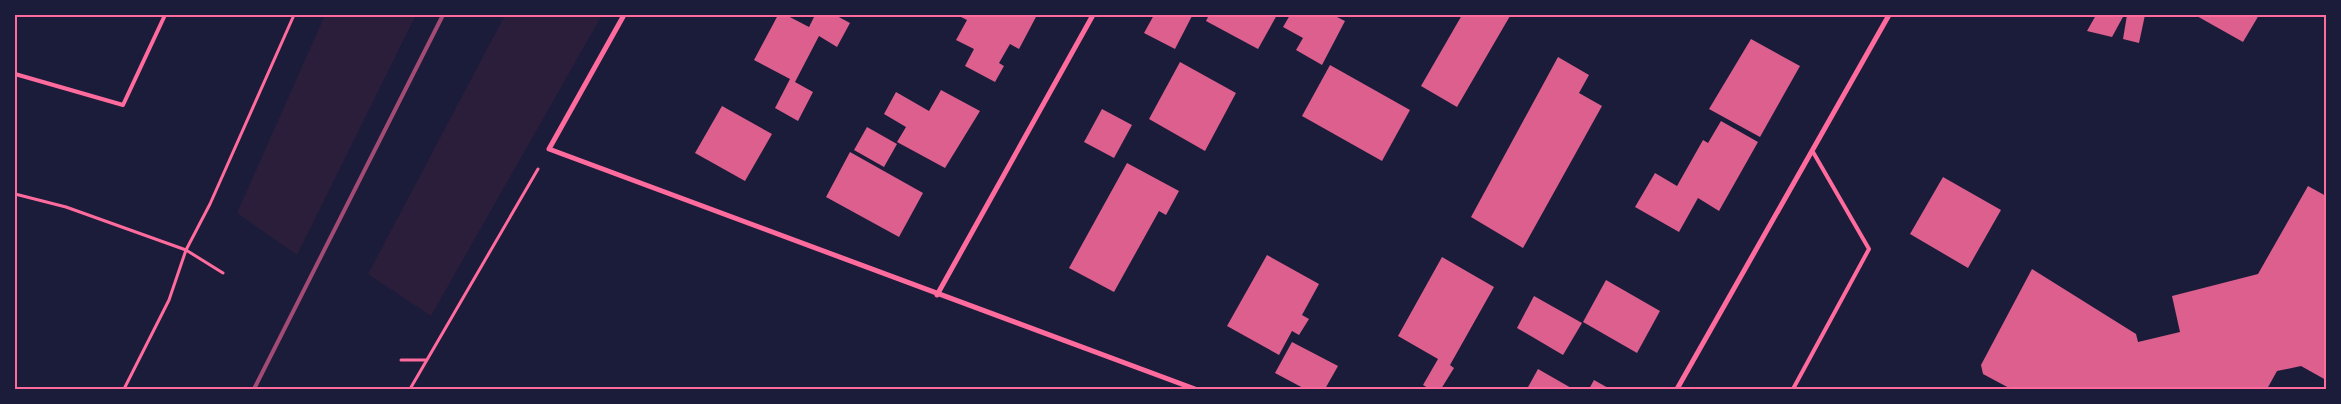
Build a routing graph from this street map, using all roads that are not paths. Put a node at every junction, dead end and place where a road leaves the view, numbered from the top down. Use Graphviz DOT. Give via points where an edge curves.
graph roads {
  1 [pos="165,15"];
  2 [pos="624,15"];
  3 [pos="1093,15"];
  4 [pos="1889,15"];
  5 [pos="15,74"];
  6 [pos="1813,152"];
  7 [pos="937,295"];
  8 [pos="1195,389"];
  9 [pos="1677,389"];
  10 [pos="1792,389"];
  1 -- 5 [label="lane" via="123,105"];
  2 -- 7 [label="street" via="549,149"];
  3 -- 7 [label="street"];
  4 -- 6 [label="street"];
  6 -- 9 [label="street"];
  6 -- 10 [label="lane" via="1868,249"];
  7 -- 8 [label="street"];
}
